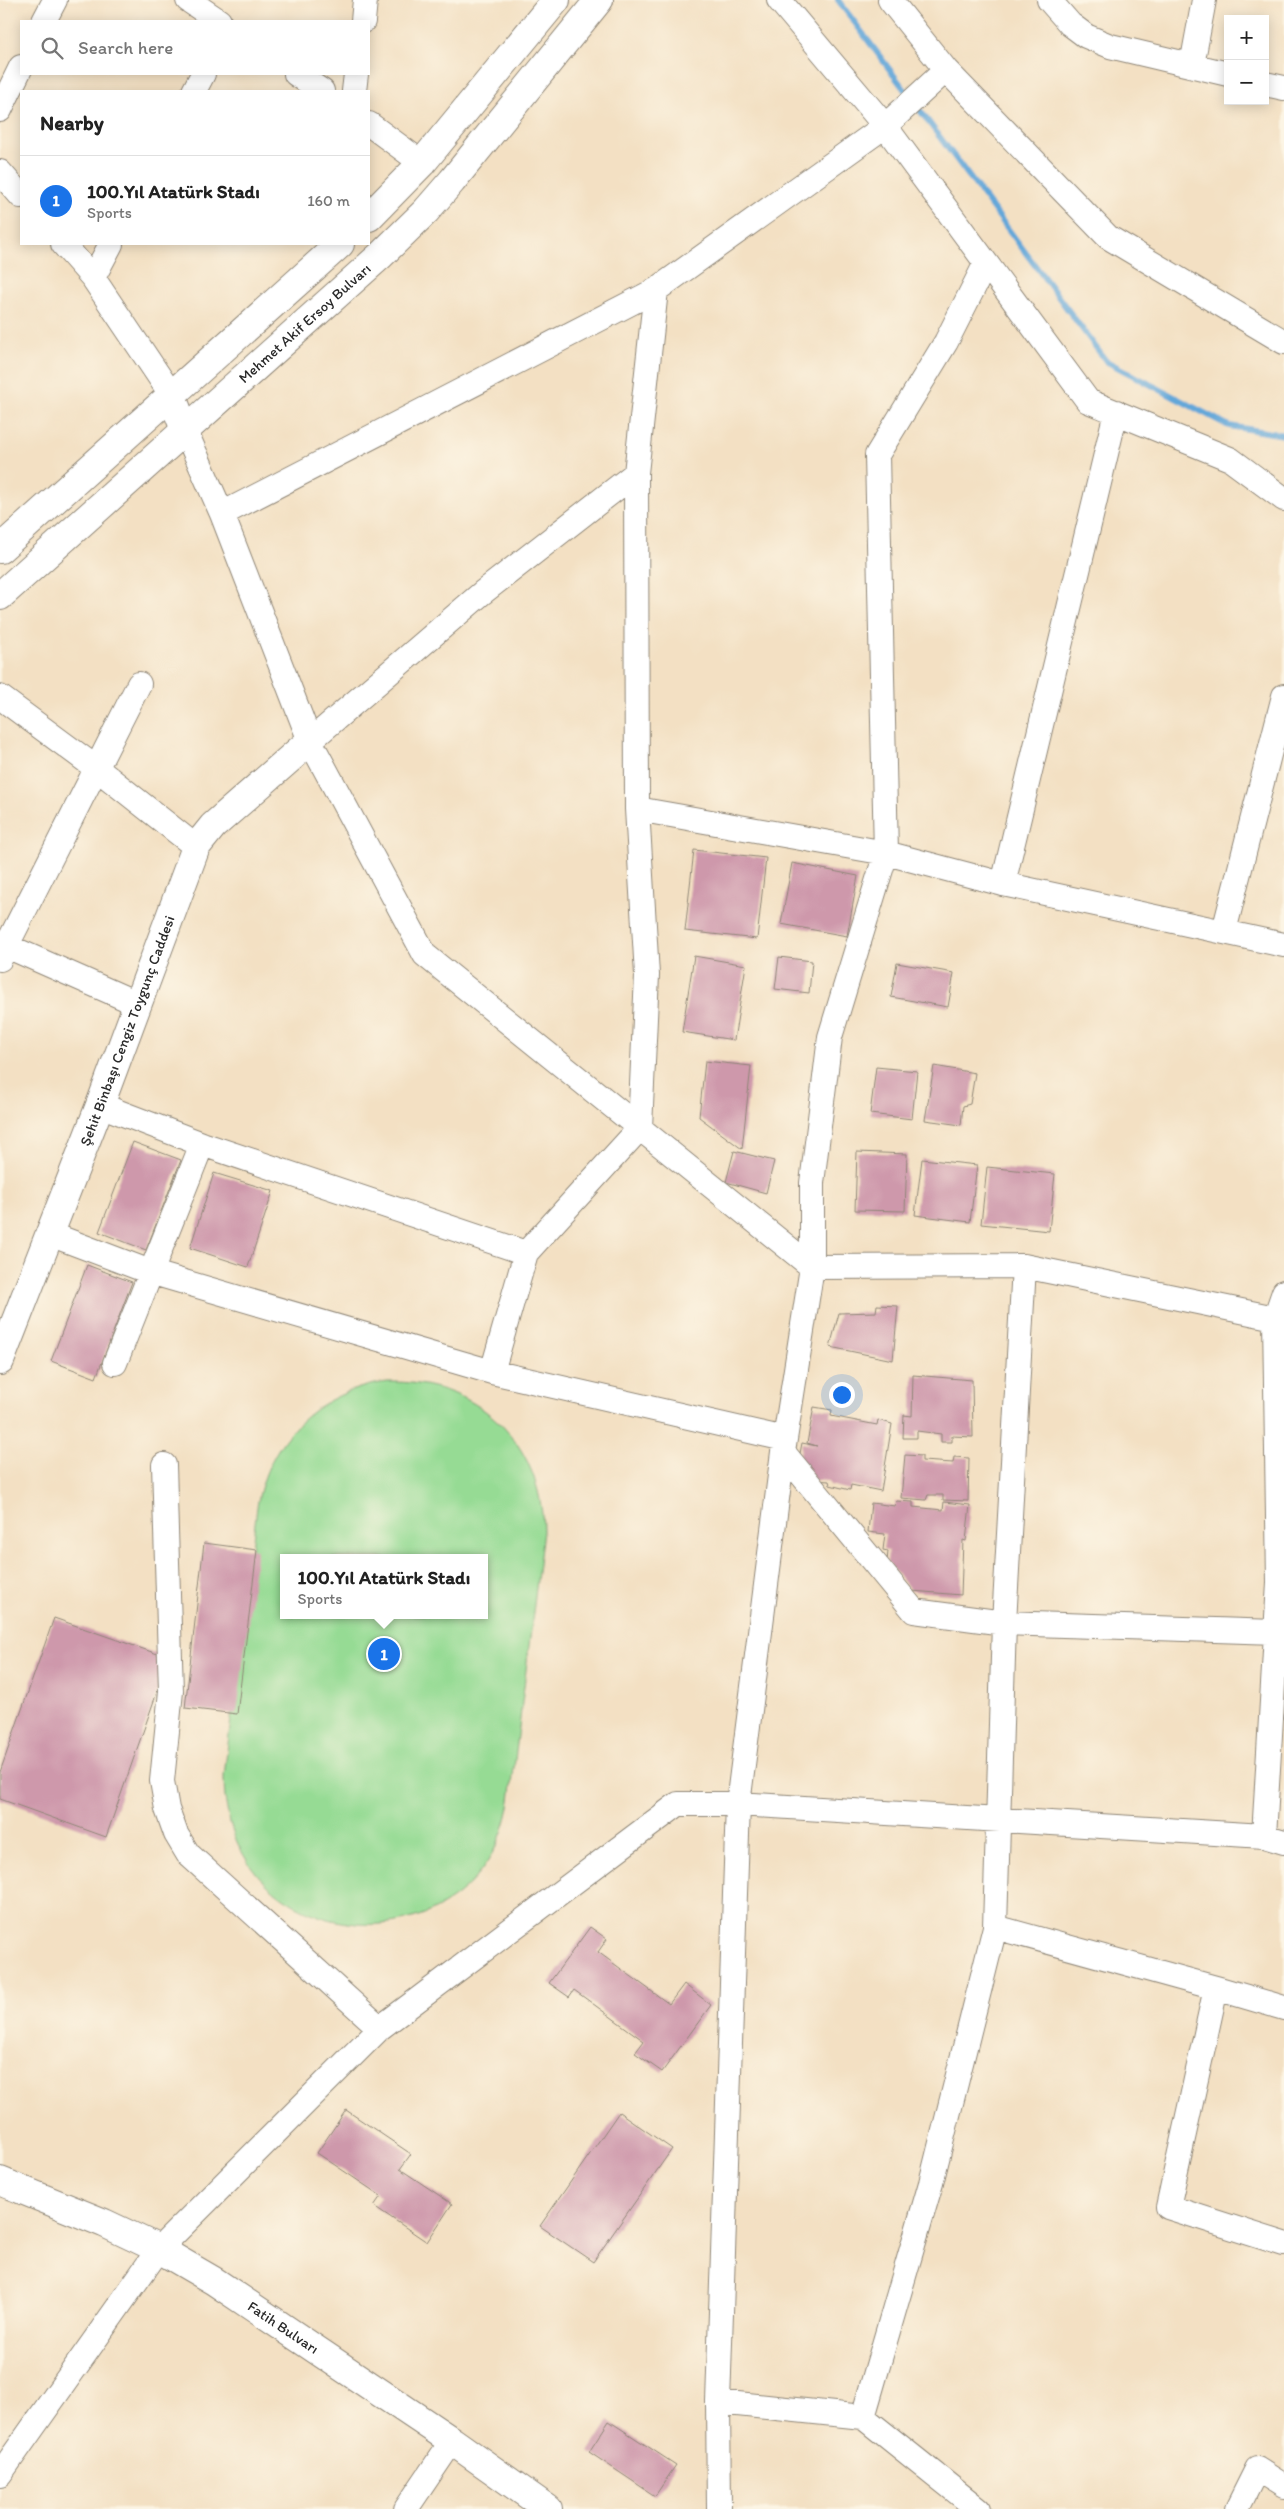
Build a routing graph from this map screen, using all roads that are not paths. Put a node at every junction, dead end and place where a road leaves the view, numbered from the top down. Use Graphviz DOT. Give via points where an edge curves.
graph roads {
  1 [pos="54,0"];
  2 [pos="188,0"];
  3 [pos="365,0"];
  4 [pos="556,0"];
  5 [pos="599,0"];
  6 [pos="779,0"];
  7 [pos="890,0"];
  8 [pos="1049,0"];
  9 [pos="1204,0"];
  10 [pos="44,20"];
  11 [pos="218,20"];
  12 [pos="363,20"];
  13 [pos="1192,65"];
  14 [pos="20,69"];
  15 [pos="946,70"];
  16 [pos="1224,73"];
  17 [pos="202,75"];
  18 [pos="298,75"];
  19 [pos="356,75"];
  20 [pos="1269,85"];
  21 [pos="1284,88"];
  22 [pos="195,90"];
  23 [pos="320,90"];
  24 [pos="354,90"];
  25 [pos="0,110"];
  26 [pos="370,125"];
  27 [pos="885,126"];
  28 [pos="422,163"];
  29 [pos="0,172"];
  30 [pos="20,195"];
  31 [pos="370,217"];
  32 [pos="64,245"];
  33 [pos="110,245"];
  34 [pos="339,245"];
  35 [pos="986,263"];
  36 [pos="93,278"];
  37 [pos="656,290"];
  38 [pos="1284,342"];
  39 [pos="171,394"];
  40 [pos="1116,412"];
  41 [pos="185,430"];
  42 [pos="636,473"];
  43 [pos="1284,500"];
  44 [pos="222,514"];
  45 [pos="0,549"];
  46 [pos="0,596"];
  47 [pos="139,684"];
  48 [pos="1284,696"];
  49 [pos="0,697"];
  50 [pos="310,741"];
  51 [pos="96,768"];
  52 [pos="637,808"];
  53 [pos="196,847"];
  54 [pos="886,853"];
  55 [pos="1002,884"];
  56 [pos="1224,931"];
  57 [pos="1284,945"];
  58 [pos="2,950"];
  59 [pos="138,1004"];
  60 [pos="100,1105"];
  61 [pos="640,1128"];
  62 [pos="202,1144"];
  63 [pos="50,1234"];
  64 [pos="526,1253"];
  65 [pos="1024,1266"];
  66 [pos="812,1267"];
  67 [pos="150,1272"];
  68 [pos="1284,1292"];
  69 [pos="1279,1320"];
  70 [pos="6,1328"];
  71 [pos="0,1361"];
  72 [pos="115,1363"];
  73 [pos="492,1372"];
  74 [pos="784,1446"];
  75 [pos="164,1465"];
  76 [pos="1281,1584"];
  77 [pos="1004,1623"];
  78 [pos="1276,1632"];
  79 [pos="738,1804"];
  80 [pos="998,1821"];
  81 [pos="1274,1839"];
  82 [pos="995,1926"];
  83 [pos="1216,1988"];
  84 [pos="1284,2008"];
  85 [pos="380,2028"];
  86 [pos="0,2181"];
  87 [pos="1284,2244"];
  88 [pos="159,2248"];
  89 [pos="718,2402"];
  90 [pos="863,2417"];
  91 [pos="452,2441"];
  92 [pos="0,2474"];
  93 [pos="1284,2486"];
  94 [pos="406,2509"];
  95 [pos="548,2509"];
  96 [pos="720,2509"];
  97 [pos="978,2509"];
  98 [pos="1237,2509"];
  1 -- 10 [label="street"];
  2 -- 11 [label="street"];
  3 -- 12 [label="street"];
  4 -- 28 [label="main road"];
  5 -- 41 [label="main road, Mehmet Akif Ersoy Bulvarı" via="426,211"];
  6 -- 27 [label="street"];
  7 -- 15 [label="street"];
  8 -- 13 [label="street" via="1070,24 1086,36 1110,46"];
  9 -- 13 [label="street"];
  13 -- 16 [label="street"];
  14 -- 25 [label="street"];
  15 -- 27 [label="street"];
  15 -- 38 [label="street" via="1108,237"];
  17 -- 22 [label="street"];
  18 -- 23 [label="street"];
  19 -- 24 [label="street"];
  20 -- 21 [label="street"];
  26 -- 28 [label="street"];
  27 -- 35 [label="street"];
  27 -- 37 [label="street"];
  28 -- 31 [label="main road"];
  29 -- 30 [label="street"];
  32 -- 36 [label="street"];
  33 -- 36 [label="street"];
  34 -- 39 [label="main road"];
  35 -- 40 [label="street" via="1088,401"];
  35 -- 54 [label="street" via="946,342 876,455"];
  36 -- 39 [label="street"];
  37 -- 42 [label="street"];
  37 -- 44 [label="street"];
  39 -- 41 [label="main road"];
  39 -- 45 [label="main road"];
  40 -- 43 [label="street" via="1230,459"];
  40 -- 55 [label="street"];
  41 -- 44 [label="street"];
  41 -- 46 [label="main road, Mehmet Akif Ersoy Bulvarı"];
  42 -- 50 [label="street" via="482,593"];
  42 -- 52 [label="street"];
  44 -- 50 [label="street"];
  47 -- 51 [label="street"];
  48 -- 56 [label="street"];
  49 -- 51 [label="street"];
  50 -- 53 [label="main road, Şehit Binbaşı Cengiz Toygunç Caddesi" via="213,826"];
  50 -- 61 [label="street" via="425,955"];
  51 -- 53 [label="street"];
  51 -- 58 [label="street"];
  52 -- 54 [label="street"];
  52 -- 61 [label="street" via="647,975"];
  53 -- 59 [label="main road, Şehit Binbaşı Cengiz Toygunç Caddesi"];
  54 -- 55 [label="street"];
  54 -- 66 [label="street" via="830,1037 812,1183"];
  55 -- 56 [label="street"];
  56 -- 57 [label="street"];
  58 -- 59 [label="street"];
  59 -- 60 [label="main road, Şehit Binbaşı Cengiz Toygunç Caddesi"];
  60 -- 62 [label="street"];
  60 -- 63 [label="main road, Şehit Binbaşı Cengiz Toygunç Caddesi"];
  61 -- 64 [label="street"];
  61 -- 66 [label="street"];
  62 -- 64 [label="street"];
  62 -- 67 [label="street"];
  63 -- 67 [label="street"];
  63 -- 70 [label="main road, Şehit Binbaşı Cengiz Toygunç Caddesi"];
  64 -- 73 [label="street"];
  65 -- 66 [label="street"];
  65 -- 69 [label="street"];
  65 -- 77 [label="street"];
  66 -- 74 [label="street"];
  67 -- 72 [label="street"];
  67 -- 73 [label="street"];
  68 -- 69 [label="street"];
  69 -- 76 [label="street"];
  70 -- 71 [label="main road, Şehit Binbaşı Cengiz Toygunç Caddesi"];
  73 -- 74 [label="street"];
  74 -- 77 [label="street" via="914,1611"];
  74 -- 79 [label="street"];
  75 -- 85 [label="street" via="171,1691 162,1781 176,1834 188,1854"];
  76 -- 78 [label="street"];
  77 -- 78 [label="street"];
  77 -- 80 [label="street"];
  78 -- 81 [label="street"];
  79 -- 80 [label="street"];
  79 -- 85 [label="street" via="678,1804"];
  79 -- 89 [label="street"];
  80 -- 81 [label="street"];
  80 -- 82 [label="street"];
  82 -- 83 [label="street"];
  82 -- 90 [label="street" via="931,2183"];
  83 -- 84 [label="street"];
  83 -- 87 [label="street" via="1168,2208"];
  85 -- 88 [label="street"];
  86 -- 88 [label="main road, Fatih Bulvarı"];
  88 -- 91 [label="main road, Fatih Bulvarı" via="214,2281"];
  88 -- 92 [label="street"];
  89 -- 90 [label="street"];
  89 -- 96 [label="street"];
  90 -- 97 [label="street"];
  91 -- 94 [label="street"];
  91 -- 95 [label="main road, Fatih Bulvarı"];
  93 -- 98 [label="street" via="1257,2468"];
}
